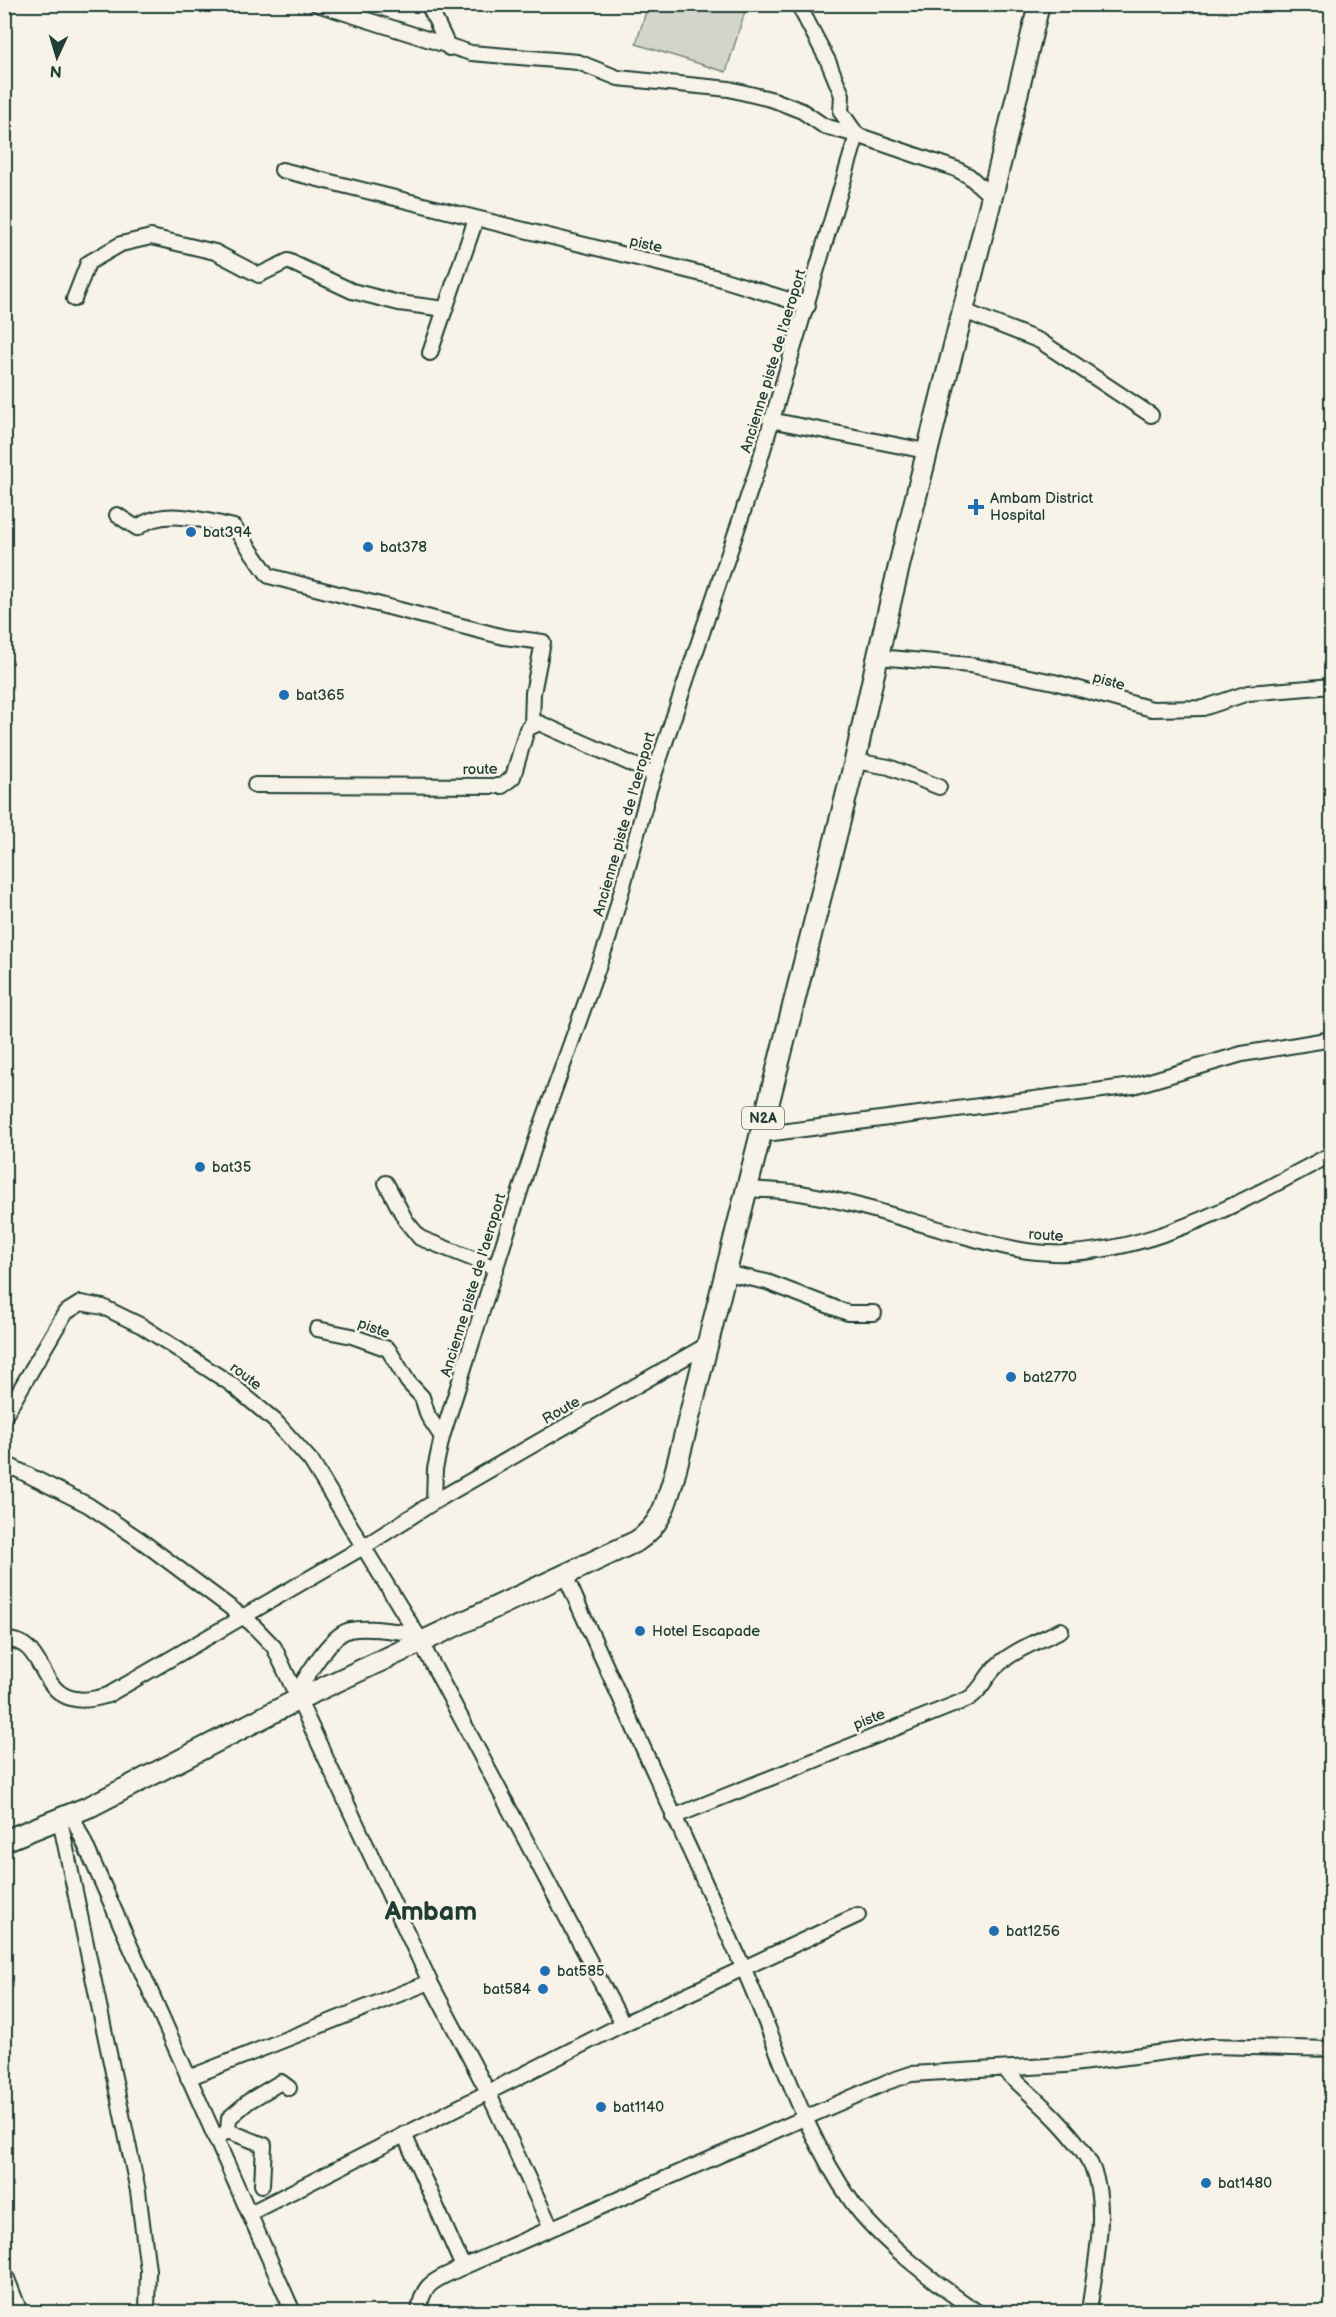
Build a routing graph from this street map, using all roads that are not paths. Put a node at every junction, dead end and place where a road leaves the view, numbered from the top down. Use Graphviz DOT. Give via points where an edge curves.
graph roads {
  1 [pos="317,4"];
  2 [pos="428,4"];
  3 [pos="798,4"];
  4 [pos="1039,4"];
  5 [pos="449,48"];
  6 [pos="857,135"];
  7 [pos="282,170"];
  8 [pos="993,198"];
  9 [pos="476,219"];
  10 [pos="74,299"];
  11 [pos="808,306"];
  12 [pos="445,309"];
  13 [pos="964,310"];
  14 [pos="430,353"];
  15 [pos="1151,415"];
  16 [pos="770,420"];
  17 [pos="926,451"];
  18 [pos="117,515"];
  19 [pos="877,657"];
  20 [pos="1332,686"];
  21 [pos="532,724"];
  22 [pos="855,761"];
  23 [pos="654,774"];
  24 [pos="255,785"];
  25 [pos="939,787"];
  26 [pos="1332,1039"];
  27 [pos="758,1135"];
  28 [pos="1332,1154"];
  29 [pos="386,1183"];
  30 [pos="745,1190"];
  31 [pos="496,1268"];
  32 [pos="726,1273"];
  33 [pos="874,1313"];
  34 [pos="317,1329"];
  35 [pos="705,1346"];
  36 [pos="4,1417"];
  37 [pos="442,1437"];
  38 [pos="4,1463"];
  39 [pos="434,1502"];
  40 [pos="364,1546"];
  41 [pos="565,1575"];
  42 [pos="241,1616"];
  43 [pos="1061,1630"];
  44 [pos="419,1638"];
  45 [pos="4,1640"];
  46 [pos="296,1697"];
  47 [pos="66,1817"];
  48 [pos="673,1817"];
  49 [pos="4,1841"];
  50 [pos="858,1915"];
  51 [pos="743,1968"];
  52 [pos="430,1982"];
  53 [pos="624,2024"];
  54 [pos="1332,2049"];
  55 [pos="1004,2070"];
  56 [pos="188,2078"];
  57 [pos="289,2088"];
  58 [pos="488,2092"];
  59 [pos="805,2118"];
  60 [pos="222,2134"];
  61 [pos="404,2134"];
  62 [pos="262,2186"];
  63 [pos="250,2213"];
  64 [pos="551,2228"];
  65 [pos="463,2267"];
  66 [pos="4,2271"];
  67 [pos="20,2313"];
  68 [pos="147,2313"];
  69 [pos="293,2313"];
  70 [pos="419,2313"];
  71 [pos="977,2313"];
  72 [pos="1089,2313"];
  1 -- 5 [label="street"];
  2 -- 5 [label="street"];
  3 -- 6 [label="street" via="842,95 841,112"];
  4 -- 8 [label="highway, N2A"];
  5 -- 6 [label="street" via="578,62 618,78 729,89 774,100 802,111 824,126"];
  6 -- 8 [label="street" via="956,169"];
  6 -- 11 [label="street, Ancienne piste de l'aeroport"];
  7 -- 9 [label="street, piste"];
  8 -- 13 [label="highway, N2A"];
  9 -- 11 [label="street, piste" via="718,278"];
  9 -- 12 [label="street"];
  10 -- 12 [label="street" via="88,263 121,244 151,237 215,252 259,275 288,261 352,291"];
  11 -- 16 [label="street, Ancienne piste de l'aeroport"];
  12 -- 14 [label="street"];
  13 -- 15 [label="street" via="1040,342"];
  13 -- 17 [label="highway, N2A"];
  16 -- 17 [label="street"];
  16 -- 23 [label="street, Ancienne piste de l'aeroport" via="757,470"];
  17 -- 19 [label="highway, N2A"];
  18 -- 21 [label="street" via="137,528 148,519 185,516 234,527 269,576 504,637 543,642 533,693"];
  19 -- 20 [label="street, piste" via="970,665 1054,682 1152,709 1203,708 1248,693"];
  19 -- 22 [label="highway, N2A"];
  21 -- 23 [label="street" via="548,726"];
  21 -- 24 [label="street, route" via="524,736 513,777 502,786"];
  22 -- 25 [label="street" via="889,767"];
  22 -- 27 [label="highway, N2A"];
  23 -- 31 [label="street, Ancienne piste de l'aeroport" via="609,937 536,1141"];
  26 -- 27 [label="street" via="1242,1054 1133,1086"];
  27 -- 30 [label="highway, N2A"];
  28 -- 30 [label="street, route" via="1262,1191 1148,1239 1068,1254 1016,1249 815,1196"];
  29 -- 31 [label="street" via="420,1238"];
  30 -- 32 [label="highway, N2A"];
  31 -- 37 [label="street, Ancienne piste de l'aeroport"];
  32 -- 33 [label="street" via="767,1282 848,1313"];
  32 -- 35 [label="highway, N2A"];
  34 -- 37 [label="street, piste" via="388,1349 422,1397 428,1416"];
  35 -- 39 [label="street, Route"];
  35 -- 41 [label="highway, N2A" via="674,1477 659,1521 637,1541"];
  36 -- 40 [label="street, route" via="65,1313 81,1303 103,1307 202,1364 275,1421 311,1461"];
  37 -- 39 [label="street, Ancienne piste de l'aeroport" via="435,1469"];
  38 -- 42 [label="street" via="88,1505 140,1539"];
  39 -- 40 [label="street"];
  40 -- 42 [label="street"];
  40 -- 44 [label="street, route"];
  41 -- 44 [label="highway, N2A"];
  41 -- 48 [label="street"];
  42 -- 45 [label="street" via="108,1695 91,1701 63,1697 25,1646"];
  42 -- 46 [label="street" via="274,1647"];
  43 -- 48 [label="street, piste" via="1008,1657 968,1699"];
  44 -- 46 [label="highway, N2A"];
  44 -- 46 [label="street" via="374,1629 340,1634"];
  44 -- 53 [label="street, route"];
  46 -- 47 [label="highway, N2A"];
  46 -- 52 [label="street"];
  47 -- 49 [label="highway, N2A"];
  47 -- 56 [label="street"];
  47 -- 68 [label="street" via="138,2191 148,2270"];
  48 -- 51 [label="street"];
  50 -- 51 [label="street"];
  51 -- 53 [label="street"];
  51 -- 59 [label="street"];
  52 -- 56 [label="street"];
  52 -- 58 [label="street"];
  53 -- 58 [label="street"];
  54 -- 55 [label="street" via="1212,2046"];
  55 -- 59 [label="street" via="911,2074"];
  55 -- 72 [label="street" via="1074,2140 1092,2166 1100,2219"];
  56 -- 60 [label="street"];
  57 -- 60 [label="street" via="282,2082 249,2101 229,2118"];
  58 -- 61 [label="street"];
  58 -- 64 [label="street"];
  59 -- 64 [label="street"];
  59 -- 71 [label="street" via="844,2188 870,2223"];
  60 -- 62 [label="street" via="264,2145"];
  60 -- 63 [label="street"];
  61 -- 63 [label="street"];
  61 -- 65 [label="street"];
  63 -- 69 [label="street"];
  64 -- 65 [label="street"];
  65 -- 70 [label="street" via="428,2285 422,2293"];
  66 -- 67 [label="street"];
}
